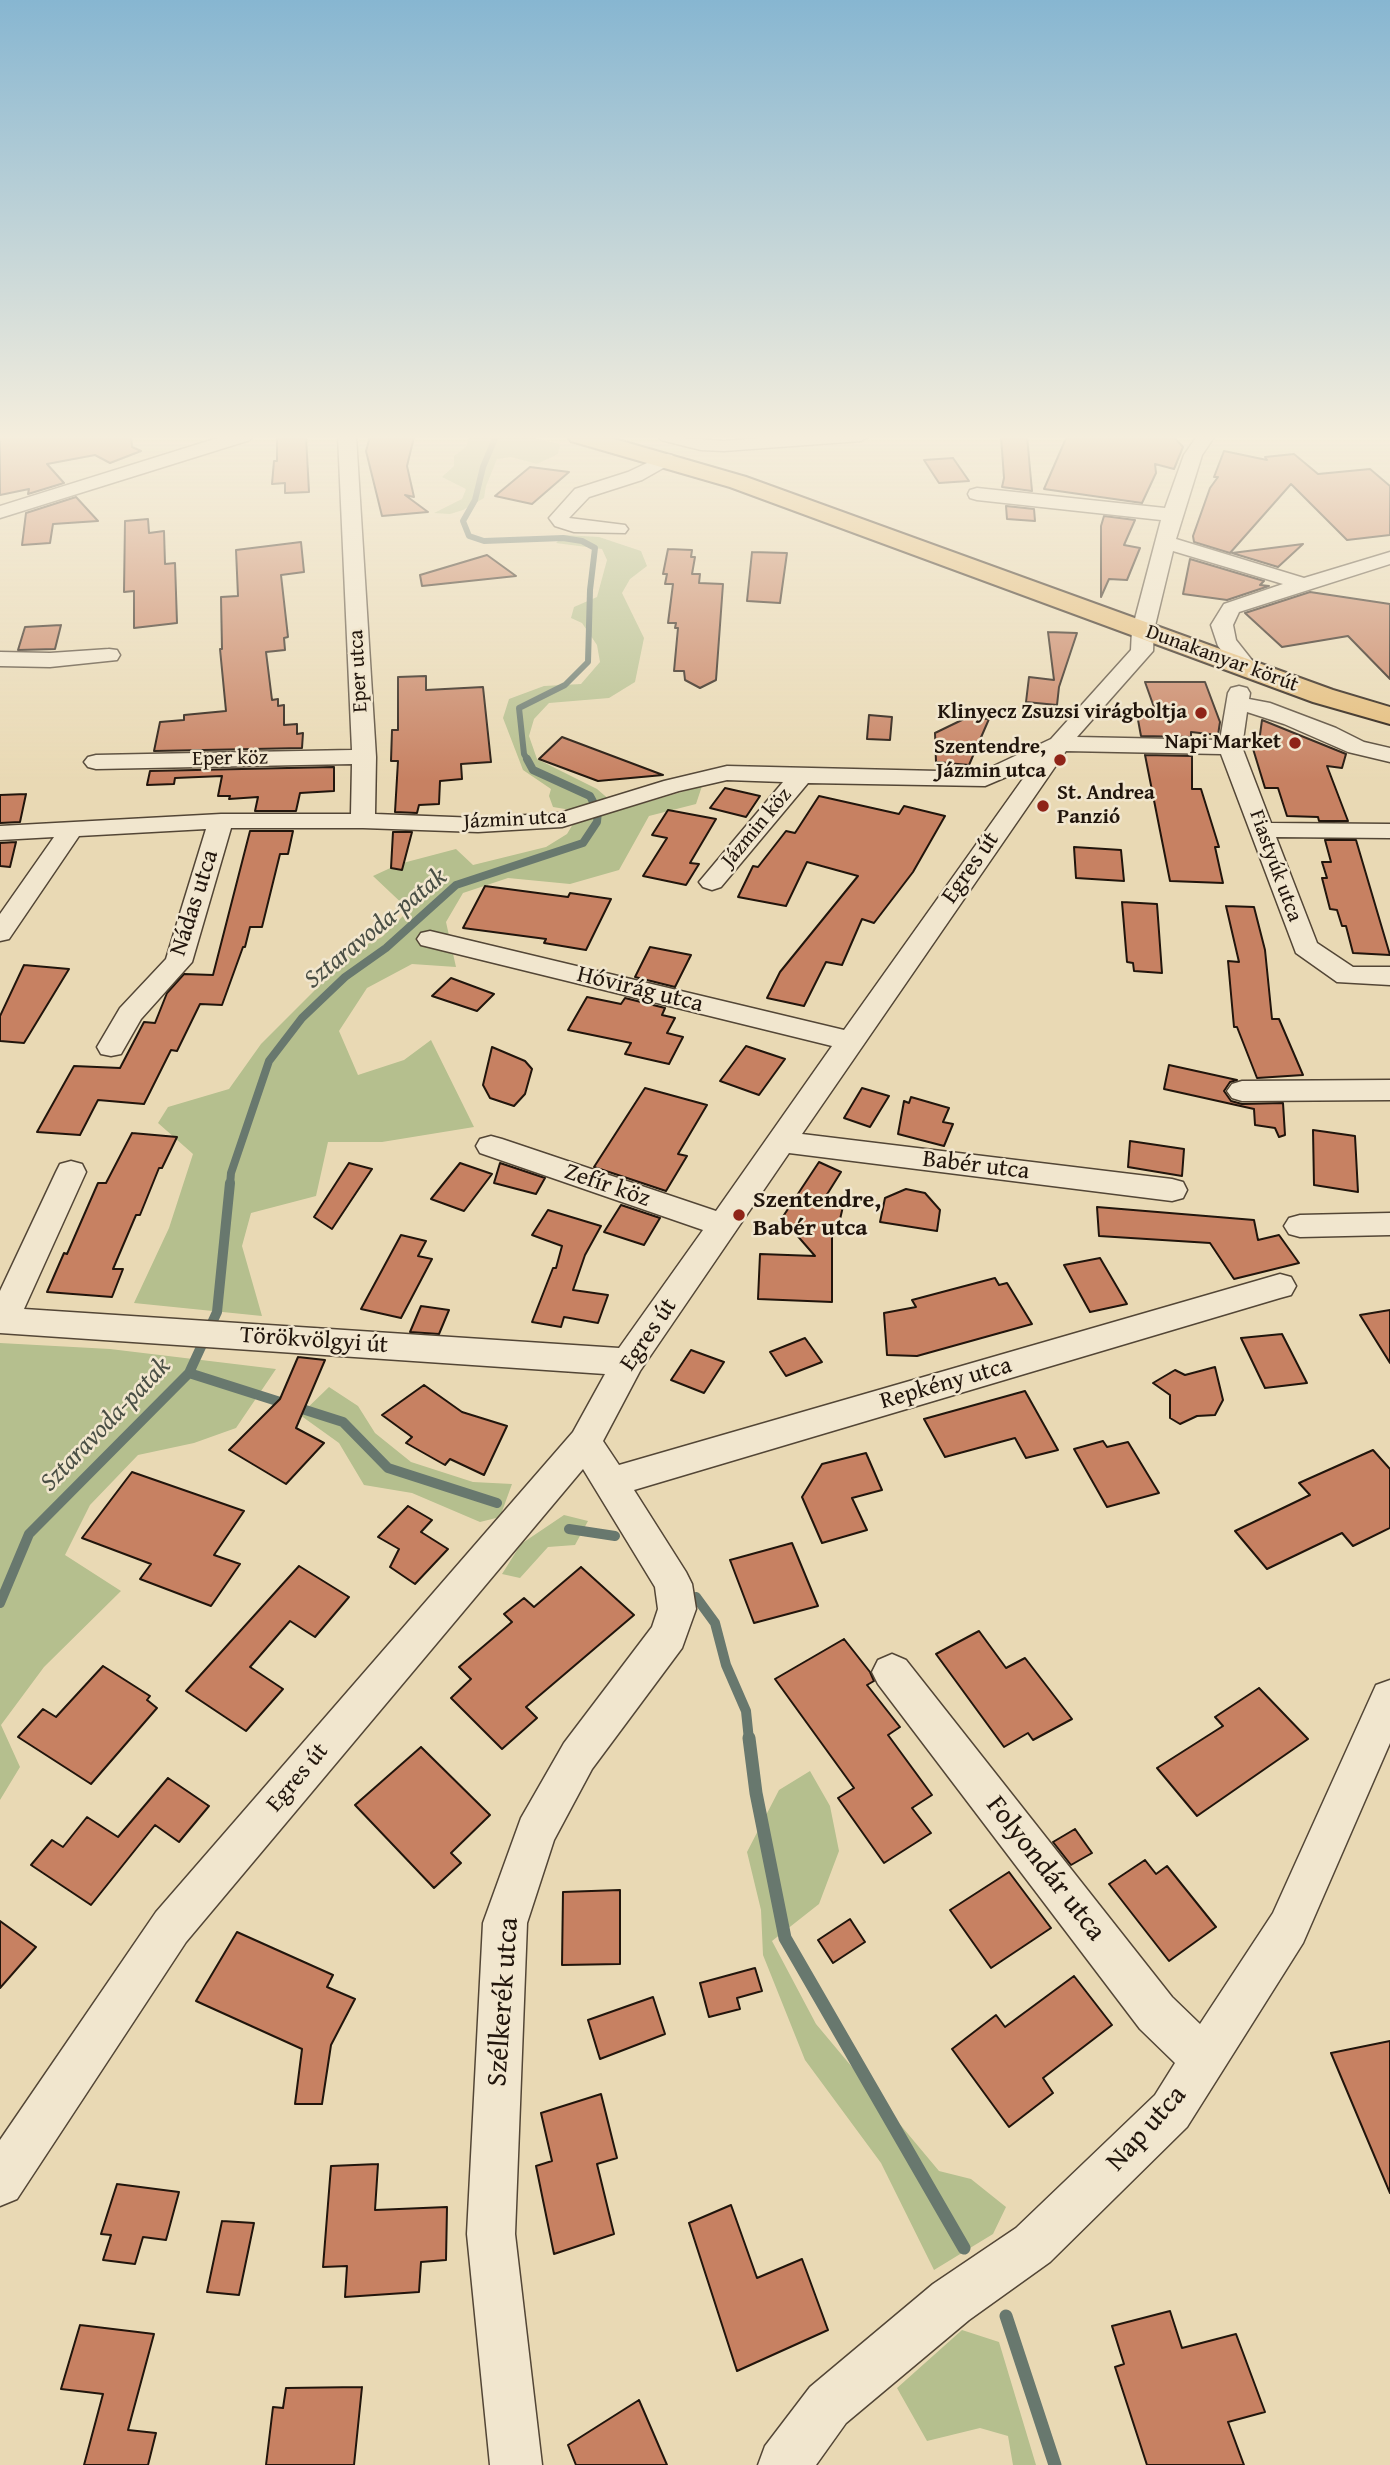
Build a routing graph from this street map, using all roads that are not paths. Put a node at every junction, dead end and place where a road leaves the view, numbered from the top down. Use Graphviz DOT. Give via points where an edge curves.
graph roads {
  1 [pos="353,551"];
  2 [pos="927,551"];
  3 [pos="1164,551"];
  4 [pos="1196,551"];
  5 [pos="1390,558"];
  6 [pos="1304,584"];
  7 [pos="1143,630"];
  8 [pos="109,655"];
  9 [pos="0,659"];
  10 [pos="1242,689"];
  11 [pos="1390,716"];
  12 [pos="1059,744"];
  13 [pos="1230,747"];
  14 [pos="1390,755"];
  15 [pos="364,757"];
  16 [pos="96,762"];
  17 [pos="802,775"];
  18 [pos="221,821"];
  19 [pos="363,821"];
  20 [pos="72,829"];
  21 [pos="1262,830"];
  22 [pos="1390,831"];
  23 [pos="0,833"];
  24 [pos="712,881"];
  25 [pos="0,933"];
  26 [pos="430,939"];
  27 [pos="1390,976"];
  28 [pos="849,1041"];
  29 [pos="111,1046"];
  30 [pos="1390,1090"];
  31 [pos="1242,1091"];
  32 [pos="781,1142"];
  33 [pos="491,1146"];
  34 [pos="71,1172"];
  35 [pos="1172,1190"];
  36 [pos="1390,1224"];
  37 [pos="724,1225"];
  38 [pos="1300,1226"];
  39 [pos="1280,1286"];
  40 [pos="2,1320"];
  41 [pos="628,1362"];
  42 [pos="585,1442"];
  43 [pos="612,1482"];
  44 [pos="892,1672"];
  45 [pos="1390,1698"];
  46 [pos="1204,2060"];
  47 [pos="0,2182"];
  48 [pos="516,2465"];
  49 [pos="784,2465"];
  1 -- 15 [label="street, Eper utca"];
  2 -- 7 [label="main road, Dunakanyar körút"];
  3 -- 7 [label="street, Egres út"];
  4 -- 6 [label="street"];
  5 -- 6 [label="street"];
  6 -- 10 [label="street" via="1231,608 1222,625"];
  7 -- 10 [label="main road, Dunakanyar körút"];
  7 -- 12 [label="street, Egres út" via="1142,651"];
  8 -- 9 [label="street"];
  10 -- 11 [label="main road, Dunakanyar körút" via="1323,696"];
  10 -- 13 [label="street"];
  10 -- 14 [label="street" via="1275,715 1356,747"];
  12 -- 13 [label="street"];
  12 -- 17 [label="street, Jázmin utca" via="985,779"];
  12 -- 28 [label="street, Egres út"];
  13 -- 21 [label="street, Fiastyúk utca"];
  15 -- 16 [label="street, Eper köz"];
  15 -- 19 [label="street, Eper utca"];
  17 -- 19 [label="street, Jázmin utca" via="727,773 562,820 478,825"];
  17 -- 24 [label="street, Jázmin köz"];
  18 -- 19 [label="street, Jázmin utca"];
  18 -- 20 [label="street, Jázmin utca"];
  18 -- 29 [label="street, Nádas utca" via="179,962 130,1014"];
  20 -- 23 [label="street, Jázmin utca"];
  20 -- 25 [label="street"];
  21 -- 22 [label="street"];
  21 -- 27 [label="street, Fiastyúk utca" via="1305,947 1347,976"];
  26 -- 28 [label="street, Hóvirág utca"];
  28 -- 32 [label="street, Egres út"];
  30 -- 31 [label="street"];
  32 -- 35 [label="street, Babér utca"];
  32 -- 37 [label="street, Egres út"];
  33 -- 37 [label="street, Zefír köz"];
  34 -- 40 [label="street"];
  36 -- 38 [label="street"];
  37 -- 41 [label="street, Egres út"];
  39 -- 43 [label="street, Repkény utca"];
  40 -- 41 [label="street, Törökvölgyi út"];
  41 -- 42 [label="street, Egres út"];
  42 -- 43 [label="street, Szélkerék utca"];
  42 -- 47 [label="street, Egres út" via="171,1927"];
  43 -- 48 [label="street, Szélkerék utca" via="673,1584 677,1609 668,1636 578,1756 536,1832 505,1923 491,2234"];
  44 -- 46 [label="street, Folyondár utca" via="1156,2013"];
  45 -- 46 [label="street, Nap utca" via="1288,1928"];
  46 -- 49 [label="street, Nap utca" via="1171,2111 1033,2245 951,2301 828,2405"];
}
